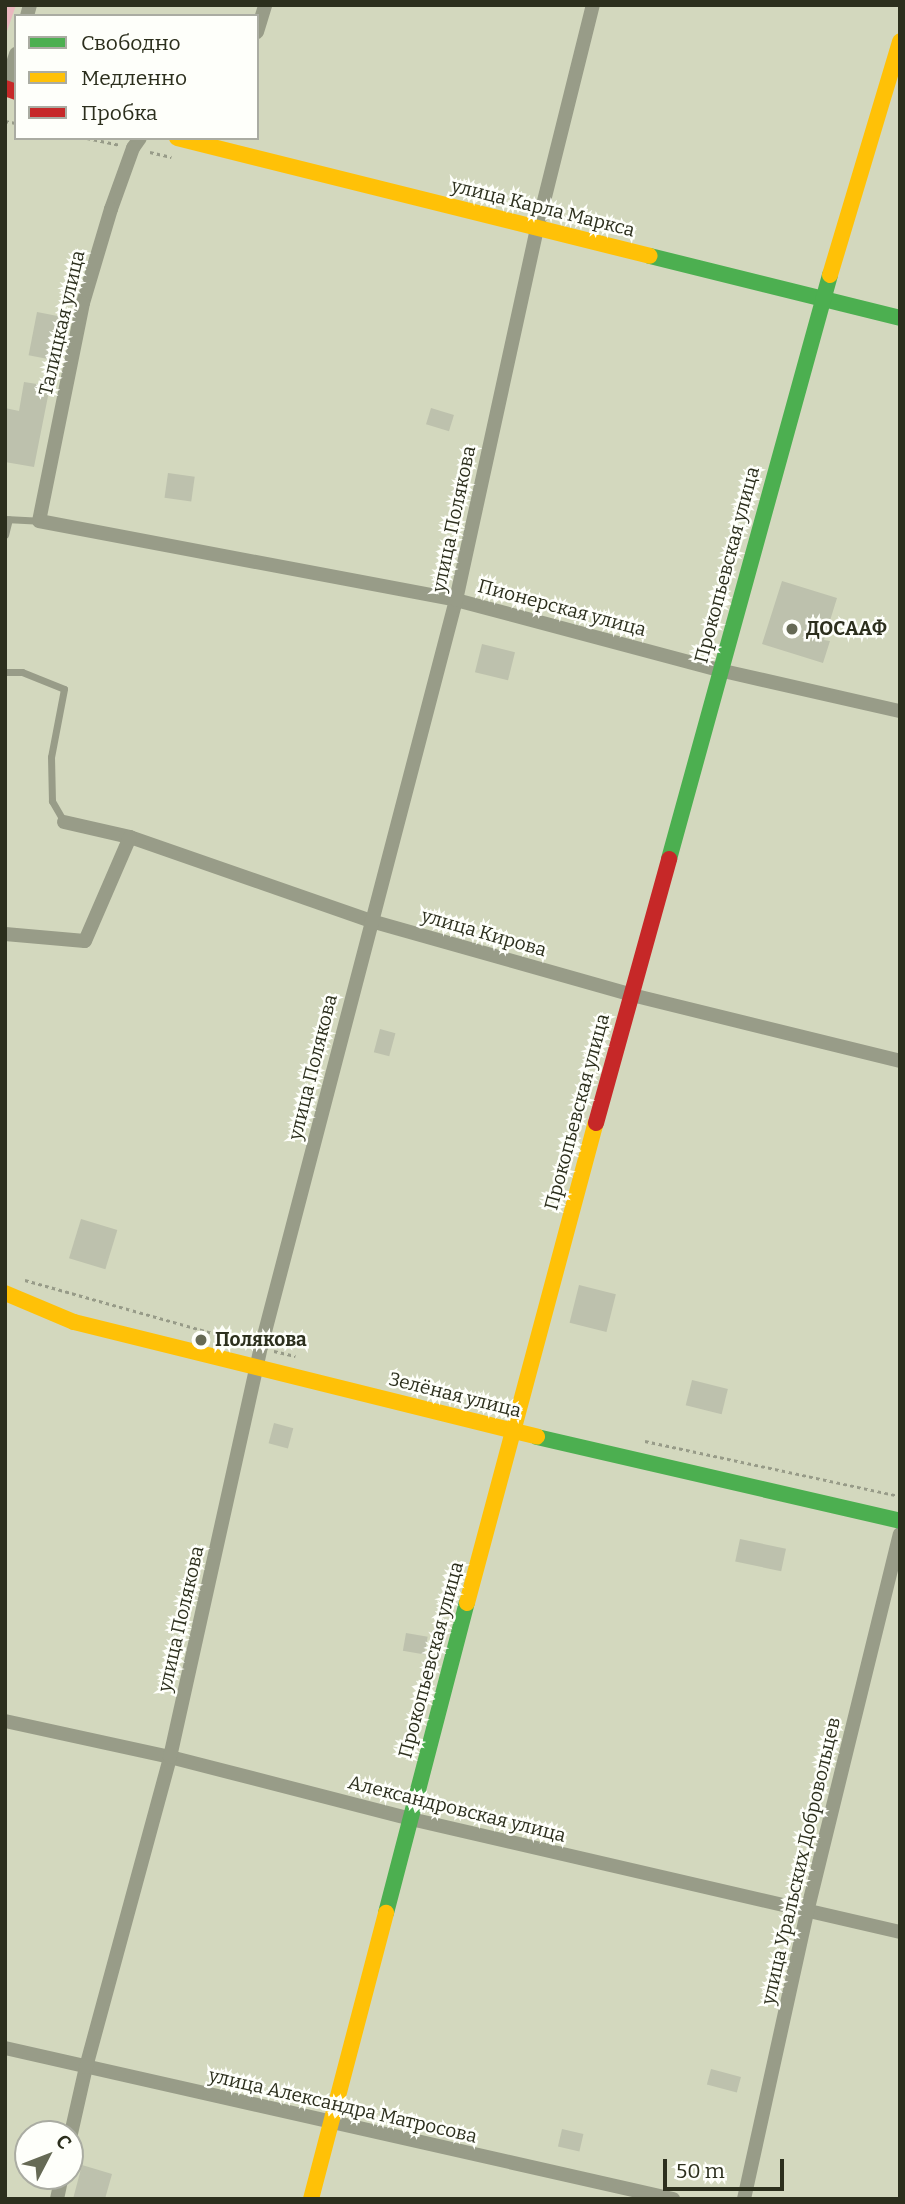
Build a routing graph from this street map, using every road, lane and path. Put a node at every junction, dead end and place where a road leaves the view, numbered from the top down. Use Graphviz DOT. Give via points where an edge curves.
graph roads {
  1 [pos="265,5"];
  2 [pos="593,5"];
  3 [pos="259,25"];
  4 [pos="900,41"];
  5 [pos="14,60"];
  6 [pos="5,88"];
  7 [pos="108,140"];
  8 [pos="193,140"];
  9 [pos="137,143"];
  10 [pos="224,144"];
  11 [pos="537,229"];
  12 [pos="822,301"];
  13 [pos="900,318"];
  14 [pos="7,519"];
  15 [pos="39,522"];
  16 [pos="5,535"];
  17 [pos="456,600"];
  18 [pos="719,670"];
  19 [pos="5,671"];
  20 [pos="900,711"];
  21 [pos="64,822"];
  22 [pos="130,837"];
  23 [pos="371,921"];
  24 [pos="5,934"];
  25 [pos="632,995"];
  26 [pos="900,1061"];
  27 [pos="18,1278"];
  28 [pos="5,1293"];
  29 [pos="261,1348"];
  30 [pos="302,1358"];
  31 [pos="257,1368"];
  32 [pos="512,1431"];
  33 [pos="635,1439"];
  34 [pos="900,1496"];
  35 [pos="900,1521"];
  36 [pos="900,1534"];
  37 [pos="5,1721"];
  38 [pos="170,1756"];
  39 [pos="411,1819"];
  40 [pos="807,1912"];
  41 [pos="900,1932"];
  42 [pos="5,2048"];
  43 [pos="86,2067"];
  44 [pos="74,2120"];
  45 [pos="328,2123"];
  46 [pos="311,2199"];
  47 [pos="673,2199"];
  48 [pos="744,2199"];
  1 -- 3 [label="street"];
  2 -- 11 [label="street, улица Полякова"];
  4 -- 12 [label="street, Прокопьевская улица"];
  5 -- 6 [label="street"];
  7 -- 9 [label="path"];
  8 -- 10 [label="street, улица Карла Маркса"];
  9 -- 15 [label="street, Талицкая улица" via="111,209 83,303"];
  10 -- 11 [label="street, улица Карла Маркса"];
  11 -- 12 [label="street, улица Карла Маркса"];
  11 -- 17 [label="street, улица Полякова"];
  12 -- 13 [label="street, улица Карла Маркса"];
  12 -- 18 [label="street, Прокопьевская улица"];
  14 -- 15 [label="lane, Пионерская улица"];
  14 -- 16 [label="lane"];
  15 -- 17 [label="street, Пионерская улица"];
  17 -- 18 [label="street, Пионерская улица"];
  17 -- 23 [label="street, улица Полякова"];
  18 -- 20 [label="street, Пионерская улица"];
  18 -- 25 [label="street, Прокопьевская улица"];
  19 -- 21 [label="lane" via="22,672 64,689 51,757 52,801"];
  21 -- 22 [label="street, улица Кирова"];
  22 -- 23 [label="street, улица Кирова"];
  22 -- 24 [label="street" via="85,941"];
  23 -- 25 [label="street, улица Кирова"];
  23 -- 29 [label="street, улица Полякова"];
  25 -- 26 [label="street, улица Кирова"];
  25 -- 32 [label="street, Прокопьевская улица"];
  27 -- 29 [label="path"];
  28 -- 31 [label="street, Зелёная улица" via="74,1322"];
  29 -- 30 [label="path"];
  29 -- 31 [label="street, улица Полякова"];
  31 -- 32 [label="street, Зелёная улица"];
  31 -- 38 [label="street, улица Полякова"];
  32 -- 35 [label="street, Зелёная улица"];
  32 -- 39 [label="street, Прокопьевская улица"];
  33 -- 34 [label="path"];
  36 -- 40 [label="street, улица Уральских Добровольцев"];
  37 -- 38 [label="street, Александровская улица"];
  38 -- 39 [label="street, Александровская улица"];
  38 -- 43 [label="street, улица Полякова"];
  39 -- 40 [label="street, Александровская улица"];
  39 -- 45 [label="street, Прокопьевская улица"];
  40 -- 41 [label="street, Александровская улица"];
  40 -- 48 [label="street, улица Уральских Добровольцев"];
  42 -- 43 [label="street, улица Александра Матросова"];
  43 -- 44 [label="street, улица Полякова"];
  43 -- 45 [label="street, улица Александра Матросова"];
  45 -- 46 [label="street, Прокопьевская улица"];
  45 -- 47 [label="street, улица Александра Матросова"];
}
